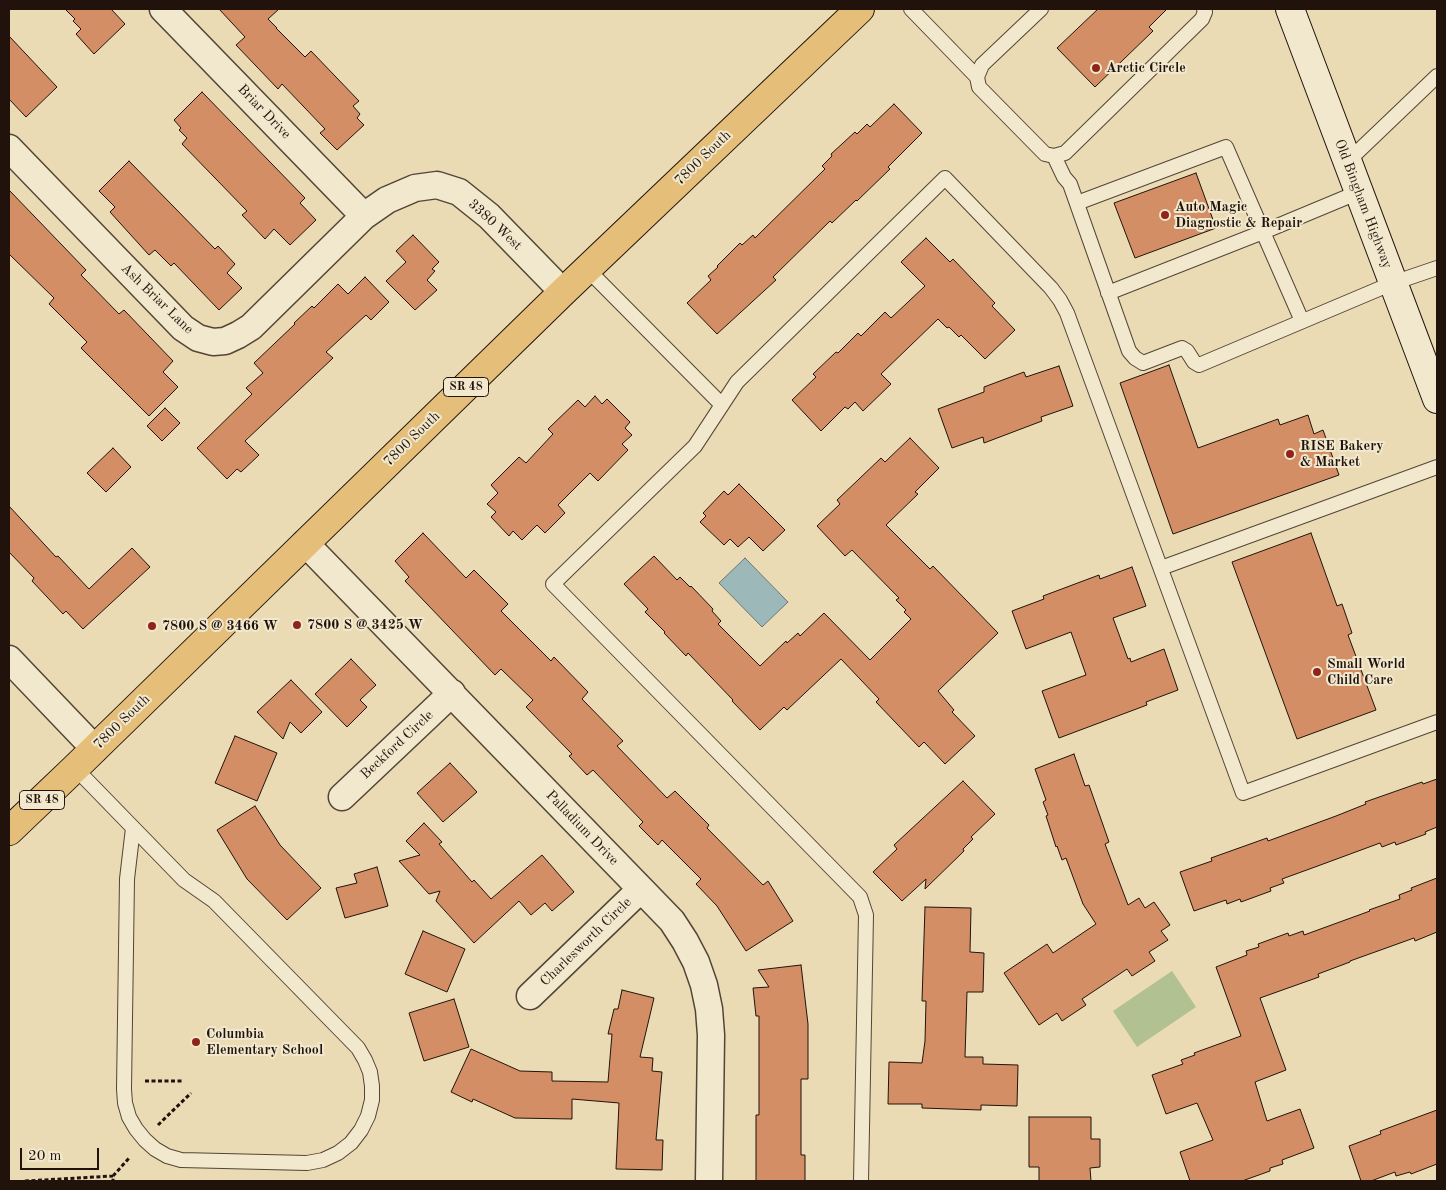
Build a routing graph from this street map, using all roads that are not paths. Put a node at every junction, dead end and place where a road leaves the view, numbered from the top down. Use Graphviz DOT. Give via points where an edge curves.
graph roads {
  1 [pos="163,9"];
  2 [pos="860,9"];
  3 [pos="912,9"];
  4 [pos="1041,9"];
  5 [pos="1204,9"];
  6 [pos="1290,9"];
  7 [pos="1437,76"];
  8 [pos="977,78"];
  9 [pos="9,148"];
  10 [pos="1054,156"];
  11 [pos="1348,162"];
  12 [pos="415,188"];
  13 [pos="1359,192"];
  14 [pos="1077,203"];
  15 [pos="364,216"];
  16 [pos="1263,232"];
  17 [pos="1437,268"];
  18 [pos="586,269"];
  19 [pos="1393,283"];
  20 [pos="563,292"];
  21 [pos="1108,293"];
  22 [pos="1302,321"];
  23 [pos="1437,399"];
  24 [pos="722,404"];
  25 [pos="1437,467"];
  26 [pos="305,543"];
  27 [pos="1161,568"];
  28 [pos="9,659"];
  29 [pos="452,694"];
  30 [pos="1437,722"];
  31 [pos="94,749"];
  32 [pos="75,768"];
  33 [pos="342,797"];
  34 [pos="133,828"];
  35 [pos="9,831"];
  36 [pos="642,889"];
  37 [pos="530,996"];
  38 [pos="709,1181"];
  39 [pos="861,1181"];
  1 -- 15 [label="street, Briar Drive"];
  2 -- 18 [label="main road, 7800 South / SR 48"];
  3 -- 8 [label="lane"];
  4 -- 8 [label="lane" via="982,65"];
  5 -- 10 [label="lane" via="1202,19 1065,153"];
  6 -- 11 [label="street, Old Bingham Highway"];
  7 -- 11 [label="lane"];
  8 -- 10 [label="lane" via="979,86 1045,154"];
  9 -- 15 [label="street, Ash Briar Lane" via="183,328 198,338 213,342 225,341 251,327"];
  10 -- 14 [label="lane"];
  11 -- 13 [label="street, Old Bingham Highway"];
  12 -- 15 [label="street, Ash Briar Lane" via="387,200"];
  12 -- 20 [label="street, 3380 West" via="437,185 458,192 489,216"];
  13 -- 16 [label="lane"];
  13 -- 19 [label="street, Old Bingham Highway"];
  14 -- 16 [label="lane" via="1226,147"];
  14 -- 21 [label="lane"];
  16 -- 21 [label="lane"];
  16 -- 22 [label="lane"];
  17 -- 19 [label="lane"];
  18 -- 20 [label="main road, 7800 South / SR 48"];
  18 -- 24 [label="lane"];
  19 -- 22 [label="lane"];
  19 -- 23 [label="street, Old Bingham Highway"];
  20 -- 26 [label="main road, 7800 South / SR 48"];
  21 -- 22 [label="lane" via="1129,351 1143,363 1182,348 1200,365"];
  24 -- 27 [label="lane" via="737,382 945,178 1060,300"];
  24 -- 39 [label="lane" via="696,446 553,584 860,897 866,915"];
  25 -- 27 [label="lane"];
  26 -- 29 [label="street, Palladium Drive"];
  26 -- 31 [label="main road, 7800 South / SR 48"];
  27 -- 30 [label="lane" via="1243,793"];
  28 -- 31 [label="street"];
  29 -- 33 [label="street, Beckford Circle"];
  29 -- 36 [label="street, Palladium Drive"];
  31 -- 32 [label="main road, 7800 South / SR 48"];
  32 -- 34 [label="lane"];
  32 -- 35 [label="main road, 7800 South / SR 48"];
  34 -- 34 [label="lane" via="184,880 214,901 358,1048 370,1072 372,1100 361,1130 338,1153 307,1163 181,1160 155,1149 136,1129 129,1117 124,1089 127,879"];
  36 -- 37 [label="street, Charlesworth Circle"];
  36 -- 38 [label="street, Palladium Drive" via="672,921 685,941 704,985 711,1035"];
}
